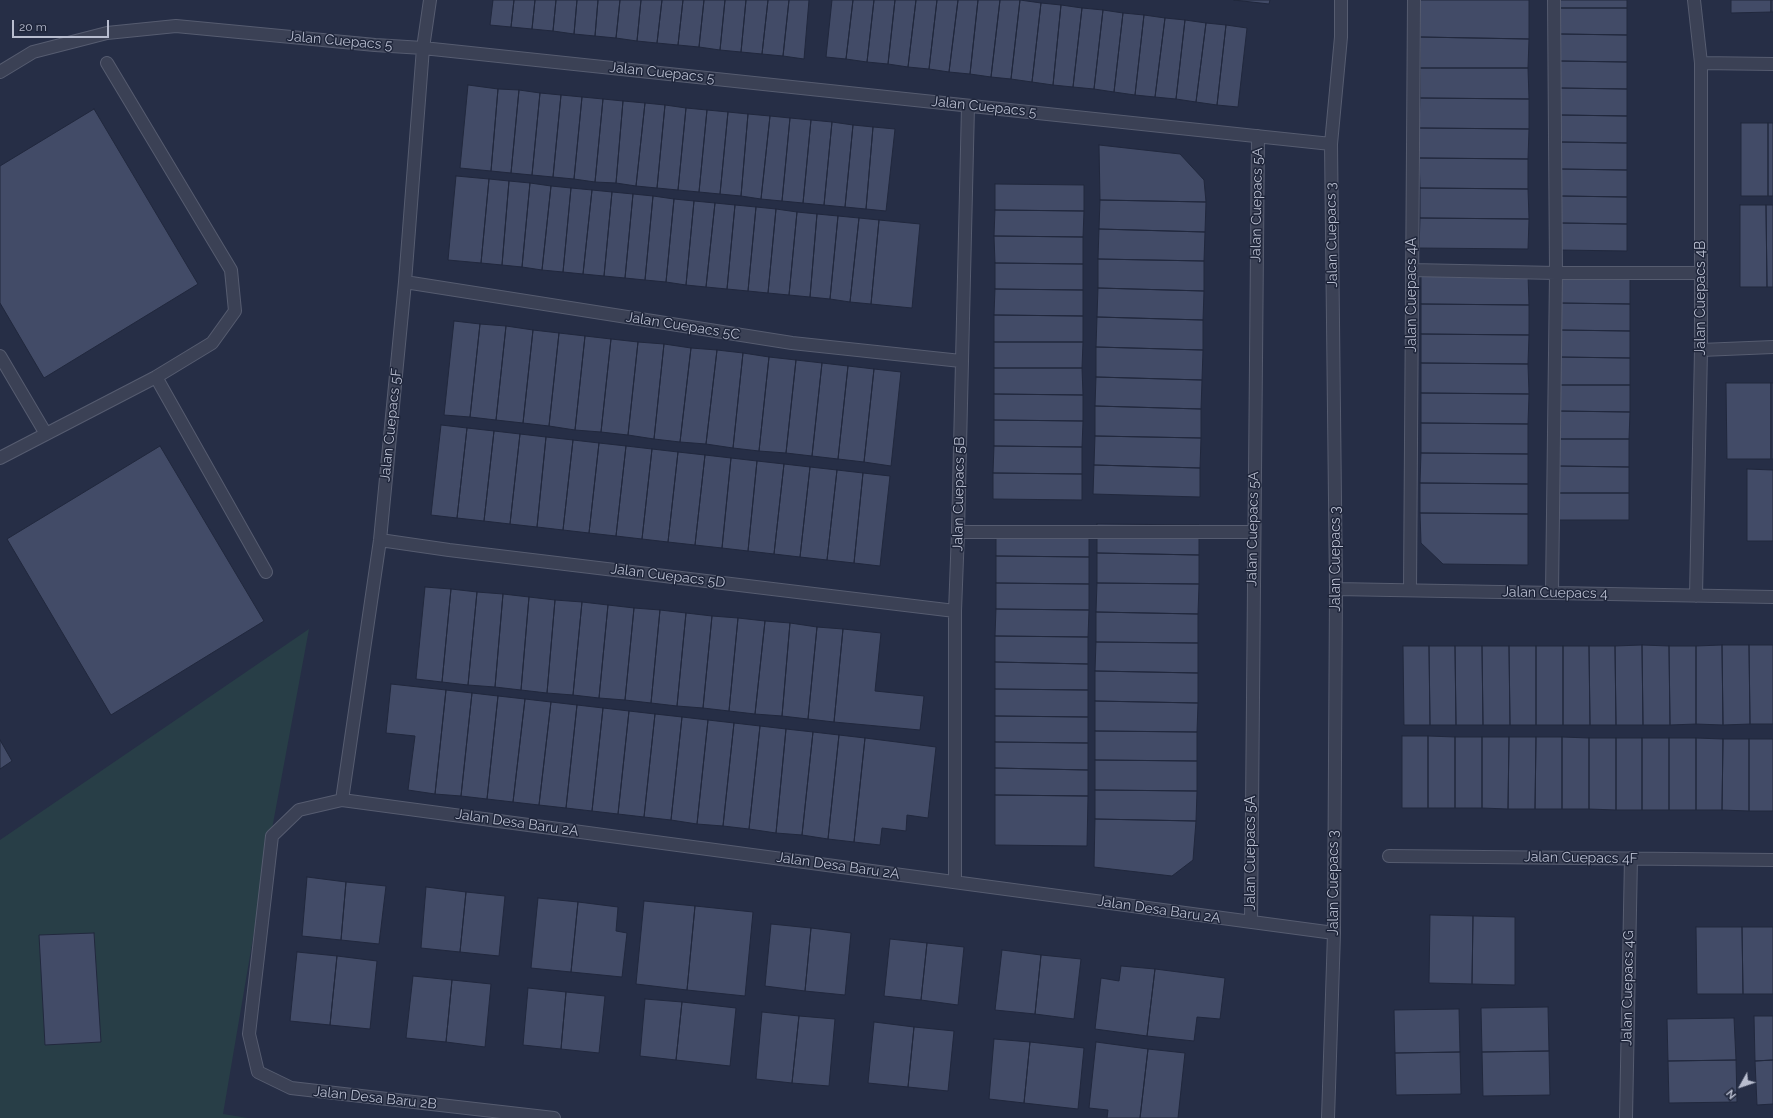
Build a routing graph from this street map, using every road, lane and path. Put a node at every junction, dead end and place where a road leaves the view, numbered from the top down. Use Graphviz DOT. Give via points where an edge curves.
graph roads {
  1 [pos="430,0"];
  2 [pos="1341,0"];
  3 [pos="1414,0"];
  4 [pos="1554,0"];
  5 [pos="1694,0"];
  6 [pos="423,48"];
  7 [pos="107,63"];
  8 [pos="1701,64"];
  9 [pos="1773,64"];
  10 [pos="0,72"];
  11 [pos="968,106"];
  12 [pos="1258,136"];
  13 [pos="1331,144"];
  14 [pos="1412,270"];
  15 [pos="1556,273"];
  16 [pos="1701,273"];
  17 [pos="405,282"];
  18 [pos="1773,347"];
  19 [pos="1701,350"];
  20 [pos="0,356"];
  21 [pos="962,361"];
  22 [pos="156,377"];
  23 [pos="46,434"];
  24 [pos="0,458"];
  25 [pos="958,532"];
  26 [pos="1253,532"];
  27 [pos="380,540"];
  28 [pos="266,572"];
  29 [pos="1336,589"];
  30 [pos="1410,590"];
  31 [pos="1552,593"];
  32 [pos="1696,596"];
  33 [pos="1773,597"];
  34 [pos="955,611"];
  35 [pos="342,800"];
  36 [pos="1389,856"];
  37 [pos="1630,858"];
  38 [pos="1773,860"];
  39 [pos="954,882"];
  40 [pos="1251,922"];
  41 [pos="1334,933"];
  42 [pos="554,1118"];
  43 [pos="1328,1118"];
  44 [pos="1626,1118"];
  1 -- 6 [label="street, Jalan Cuepacs 5F"];
  2 -- 13 [label="street, Jalan Cuepacs 3" via="1341,37"];
  3 -- 14 [label="street, Jalan Cuepacs 4A"];
  4 -- 15 [label="street"];
  5 -- 8 [label="street, Jalan Cuepacs 4B"];
  6 -- 10 [label="street, Jalan Cuepacs 5" via="176,26 107,34 33,52"];
  6 -- 11 [label="street, Jalan Cuepacs 5"];
  6 -- 17 [label="street, Jalan Cuepacs 5F"];
  7 -- 22 [label="street" via="232,270 235,311 212,343"];
  8 -- 9 [label="street"];
  8 -- 16 [label="street, Jalan Cuepacs 4B"];
  11 -- 12 [label="street, Jalan Cuepacs 5"];
  11 -- 21 [label="street, Jalan Cuepacs 5B"];
  12 -- 13 [label="street, Jalan Cuepacs 5"];
  12 -- 26 [label="street, Jalan Cuepacs 5A"];
  13 -- 29 [label="street, Jalan Cuepacs 3"];
  14 -- 15 [label="street"];
  14 -- 30 [label="street, Jalan Cuepacs 4A"];
  15 -- 16 [label="street"];
  15 -- 31 [label="street"];
  16 -- 19 [label="street, Jalan Cuepacs 4B"];
  17 -- 21 [label="street, Jalan Cuepacs 5C" via="792,343"];
  17 -- 27 [label="street, Jalan Cuepacs 5F"];
  18 -- 19 [label="street"];
  19 -- 32 [label="street, Jalan Cuepacs 4B"];
  20 -- 23 [label="street"];
  21 -- 25 [label="street, Jalan Cuepacs 5B"];
  22 -- 23 [label="street"];
  22 -- 28 [label="street"];
  23 -- 24 [label="street"];
  25 -- 26 [label="street"];
  25 -- 34 [label="street, Jalan Cuepacs 5B"];
  26 -- 40 [label="street, Jalan Cuepacs 5A"];
  27 -- 34 [label="street, Jalan Cuepacs 5D"];
  27 -- 35 [label="street, Jalan Cuepacs 5F"];
  29 -- 30 [label="street, Jalan Cuepacs 4"];
  29 -- 41 [label="street, Jalan Cuepacs 3"];
  30 -- 31 [label="street, Jalan Cuepacs 4"];
  31 -- 32 [label="street, Jalan Cuepacs 4"];
  32 -- 33 [label="street, Jalan Cuepacs 4"];
  34 -- 39 [label="street, Jalan Cuepacs 5B"];
  35 -- 39 [label="street, Jalan Desa Baru 2A"];
  35 -- 42 [label="street, Jalan Desa Baru 2B" via="299,810 272,836 249,1034 258,1072 291,1088"];
  36 -- 37 [label="street, Jalan Cuepacs 4F"];
  37 -- 38 [label="street, Jalan Cuepacs 4F"];
  37 -- 44 [label="street, Jalan Cuepacs 4G"];
  39 -- 40 [label="street, Jalan Desa Baru 2A"];
  40 -- 41 [label="street, Jalan Desa Baru 2A"];
  41 -- 43 [label="street, Jalan Cuepacs 3"];
}
